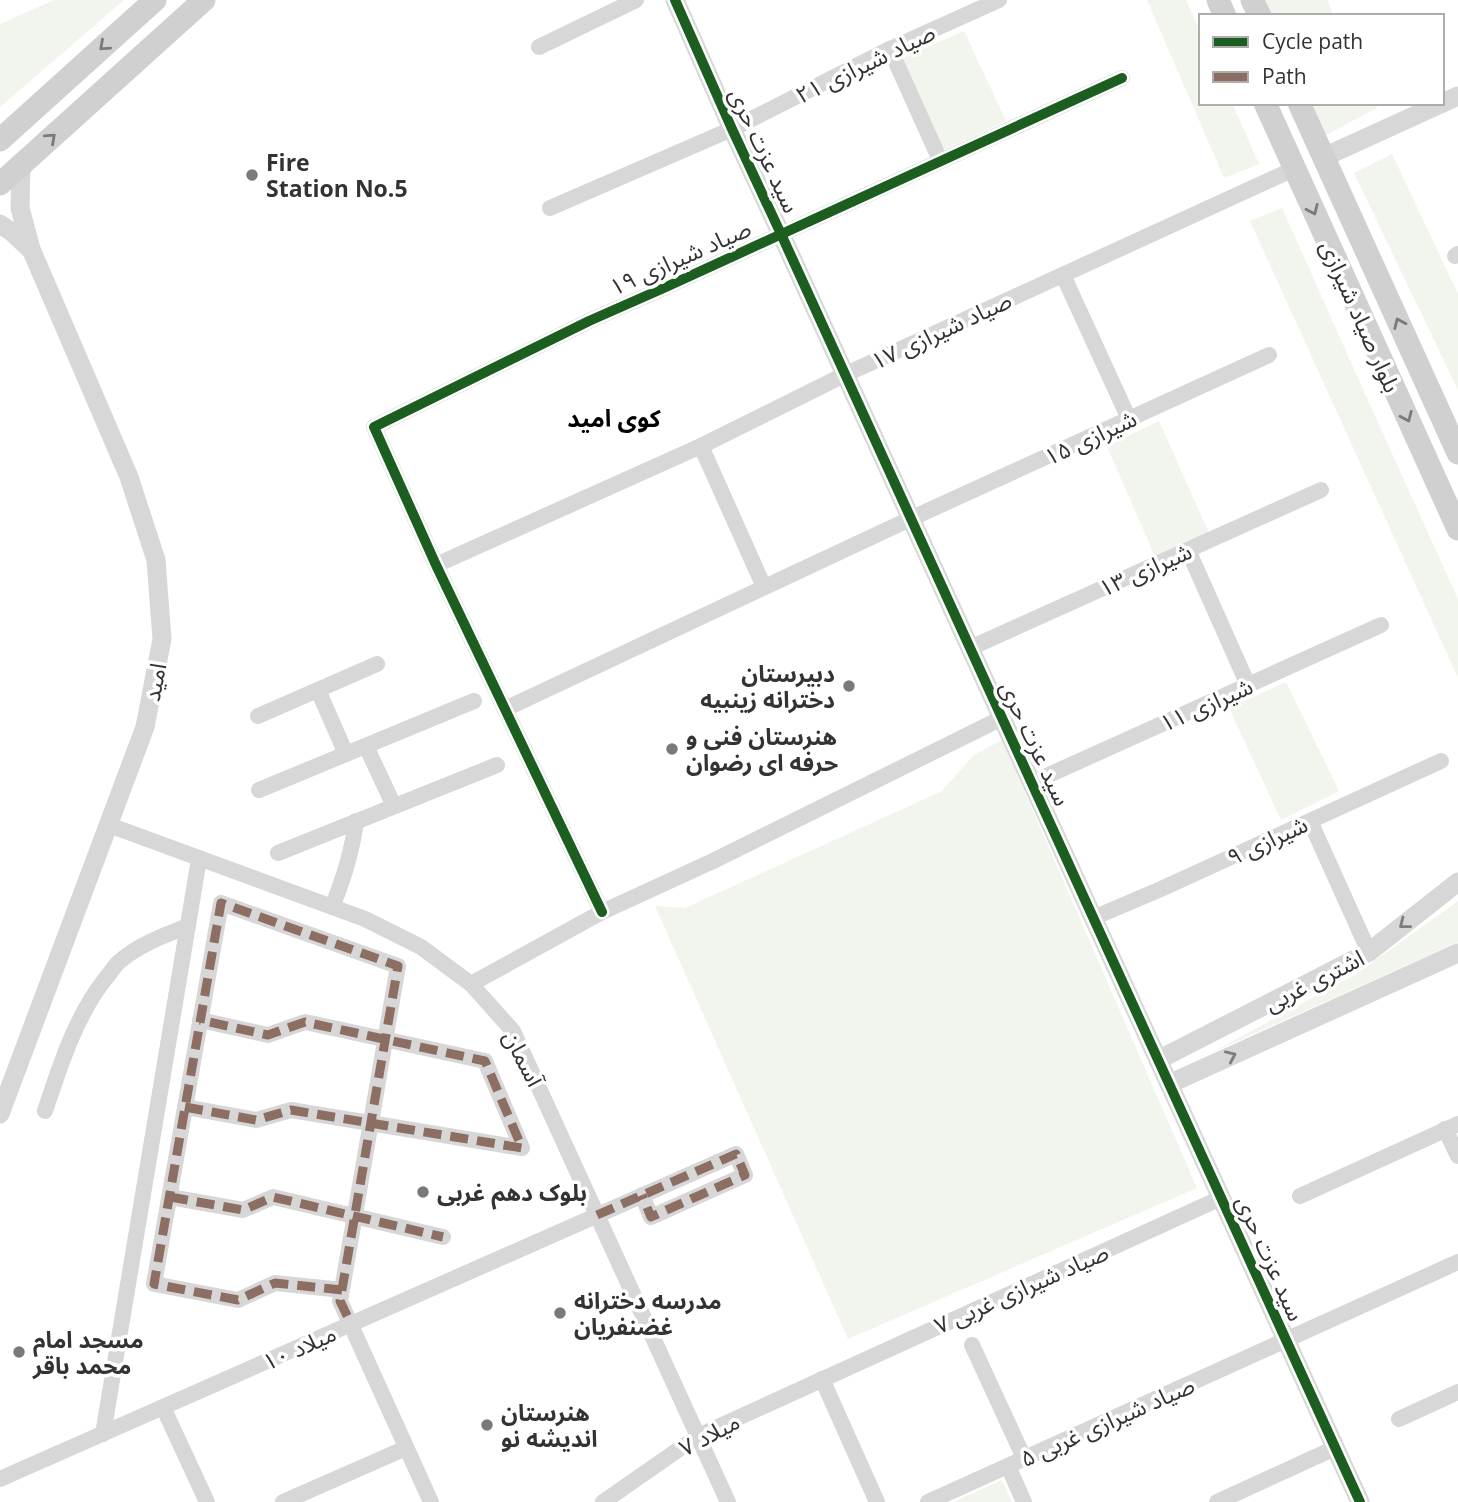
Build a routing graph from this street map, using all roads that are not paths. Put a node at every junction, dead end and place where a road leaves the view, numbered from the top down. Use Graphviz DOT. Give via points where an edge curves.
graph roads {
  1 [pos="155,0"];
  2 [pos="204,0"];
  3 [pos="636,0"];
  4 [pos="674,0"];
  5 [pos="999,0"];
  6 [pos="967,7"];
  7 [pos="538,47"];
  8 [pos="890,49"];
  9 [pos="1122,78"];
  10 [pos="1266,105"];
  11 [pos="1300,105"];
  12 [pos="1438,105"];
  13 [pos="732,129"];
  14 [pos="0,140"];
  15 [pos="1324,157"];
  16 [pos="940,160"];
  17 [pos="21,166"];
  18 [pos="1294,169"];
  19 [pos="0,184"];
  20 [pos="550,208"];
  21 [pos="0,224"];
  22 [pos="781,234"];
  23 [pos="31,249"];
  24 [pos="1063,275"];
  25 [pos="1269,355"];
  26 [pos="844,374"];
  27 [pos="1129,419"];
  28 [pos="701,446"];
  29 [pos="1458,453"];
  30 [pos="1321,490"];
  31 [pos="910,519"];
  32 [pos="1458,529"];
  33 [pos="1188,550"];
  34 [pos="436,565"];
  35 [pos="764,587"];
  36 [pos="1381,625"];
  37 [pos="970,649"];
  38 [pos="377,664"];
  39 [pos="1248,685"];
  40 [pos="318,690"];
  41 [pos="474,701"];
  42 [pos="505,709"];
  43 [pos="258,716"];
  44 [pos="1002,718"];
  45 [pos="366,746"];
  46 [pos="346,754"];
  47 [pos="1441,761"];
  48 [pos="497,765"];
  49 [pos="1031,783"];
  50 [pos="259,790"];
  51 [pos="394,806"];
  52 [pos="356,821"];
  53 [pos="1310,821"];
  54 [pos="109,825"];
  55 [pos="278,853"];
  56 [pos="200,859"];
  57 [pos="1458,882"];
  58 [pos="332,907"];
  59 [pos="602,912"];
  60 [pos="1093,918"];
  61 [pos="188,926"];
  62 [pos="1369,952"];
  63 [pos="1458,953"];
  64 [pos="471,984"];
  65 [pos="200,1020"];
  66 [pos="385,1040"];
  67 [pos="1192,1042"];
  68 [pos="1158,1060"];
  69 [pos="1201,1069"];
  70 [pos="1169,1084"];
  71 [pos="185,1107"];
  72 [pos="45,1111"];
  73 [pos="0,1114"];
  74 [pos="371,1123"];
  75 [pos="1452,1127"];
  76 [pos="1458,1156"];
  77 [pos="642,1195"];
  78 [pos="1300,1196"];
  79 [pos="170,1197"];
  80 [pos="1221,1198"];
  81 [pos="355,1215"];
  82 [pos="597,1215"];
  83 [pos="443,1237"];
  84 [pos="1458,1262"];
  85 [pos="342,1290"];
  86 [pos="351,1324"];
  87 [pos="1285,1341"];
  88 [pos="972,1345"];
  89 [pos="822,1379"];
  90 [pos="1458,1392"];
  91 [pos="163,1407"];
  92 [pos="1399,1419"];
  93 [pos="103,1434"];
  94 [pos="698,1436"];
  95 [pos="406,1448"];
  96 [pos="1335,1448"];
  97 [pos="1024,1458"];
  98 [pos="1008,1466"];
  99 [pos="0,1479"];
  100 [pos="207,1502"];
  101 [pos="283,1502"];
  102 [pos="431,1502"];
  103 [pos="603,1502"];
  104 [pos="728,1502"];
  105 [pos="877,1502"];
  106 [pos="928,1502"];
  107 [pos="1024,1502"];
  108 [pos="1217,1502"];
  109 [pos="1360,1502"];
  1 -- 14 [label="main road, one-way"];
  17 -- 2 [label="main road, one-way"];
  3 -- 7 [label="street"];
  4 -- 13 [label="street, سید عزت حری"];
  5 -- 6 [label="street, صیاد شیرازی ۲۱"];
  6 -- 8 [label="street, صیاد شیرازی ۲۱"];
  8 -- 13 [label="street, صیاد شیرازی ۲۱"];
  8 -- 16 [label="street"];
  9 -- 16 [label="street, صیاد شیرازی ۱۹"];
  10 -- 18 [label="main road, بلوار صیاد شیرازی"];
  11 -- 15 [label="main road, بلوار صیاد شیرازی"];
  12 -- 15 [label="street"];
  13 -- 20 [label="street, صیاد شیرازی ۲۱"];
  13 -- 22 [label="street, سید عزت حری"];
  29 -- 15 [label="main road, بلوار صیاد شیرازی, one-way"];
  16 -- 22 [label="street, صیاد شیرازی ۱۹"];
  17 -- 19 [label="main road"];
  17 -- 23 [label="street, امید" via="20,208"];
  18 -- 24 [label="street, صیاد شیرازی ۱۷"];
  18 -- 32 [label="main road, بلوار صیاد شیرازی, one-way"];
  21 -- 23 [label="street"];
  22 -- 26 [label="street, سید عزت حری"];
  22 -- 34 [label="street, صیاد شیرازی ۱۹" via="589,320 374,427"];
  23 -- 54 [label="street, امید" via="129,477 156,560 162,639 145,727"];
  24 -- 26 [label="street, صیاد شیرازی ۱۷"];
  24 -- 27 [label="street"];
  25 -- 27 [label="street, شیرازی ۱۵"];
  26 -- 28 [label="street, صیاد شیرازی ۱۷"];
  26 -- 31 [label="street, سید عزت حری"];
  27 -- 31 [label="street, شیرازی ۱۵"];
  28 -- 34 [label="street, صیاد شیرازی ۱۷"];
  28 -- 35 [label="street"];
  30 -- 33 [label="street, شیرازی ۱۳"];
  31 -- 35 [label="street, شیرازی ۱۵"];
  31 -- 37 [label="street, سید عزت حری"];
  33 -- 37 [label="street, شیرازی ۱۳"];
  33 -- 39 [label="street"];
  34 -- 42 [label="street"];
  35 -- 42 [label="street, شیرازی ۱۵"];
  36 -- 39 [label="street, شیرازی ۱۱"];
  37 -- 44 [label="street, سید عزت حری"];
  38 -- 40 [label="street"];
  39 -- 49 [label="street, شیرازی ۱۱"];
  40 -- 43 [label="street"];
  40 -- 46 [label="street"];
  41 -- 45 [label="street"];
  42 -- 59 [label="street"];
  44 -- 49 [label="street, سید عزت حری"];
  44 -- 59 [label="street"];
  45 -- 46 [label="street"];
  45 -- 51 [label="street"];
  46 -- 50 [label="street"];
  47 -- 53 [label="street, شیرازی ۹"];
  48 -- 51 [label="street"];
  49 -- 60 [label="street, سید عزت حری"];
  51 -- 52 [label="street"];
  52 -- 55 [label="street"];
  52 -- 58 [label="street" via="352,849"];
  53 -- 60 [label="street, شیرازی ۹"];
  53 -- 62 [label="street"];
  54 -- 56 [label="street, آسمان"];
  54 -- 73 [label="street, امید"];
  56 -- 58 [label="street, آسمان"];
  56 -- 61 [label="street"];
  57 -- 62 [label="street, اشتری غربی, one-way"];
  58 -- 64 [label="street, آسمان" via="421,947"];
  59 -- 64 [label="street"];
  60 -- 68 [label="street, سید عزت حری"];
  61 -- 72 [label="street" via="152,940 119,961 96,990"];
  61 -- 93 [label="street"];
  62 -- 67 [label="street, اشتری غربی"];
  69 -- 63 [label="street, اشتری غربی, one-way"];
  64 -- 82 [label="street, آسمان" via="513,1031"];
  65 -- 66 [label="street" via="268,1035 305,1022"];
  65 -- 66 [label="street" via="221,903 398,966"];
  65 -- 71 [label="street"];
  66 -- 74 [label="street"];
  66 -- 74 [label="street" via="485,1061 522,1148"];
  67 -- 68 [label="street, اشتری غربی"];
  67 -- 69 [label="street" via="1189,1058"];
  68 -- 70 [label="street, سید عزت حری"];
  69 -- 70 [label="street, اشتری غربی"];
  70 -- 80 [label="street, سید عزت حری"];
  71 -- 74 [label="street" via="256,1121 291,1110"];
  71 -- 79 [label="street"];
  74 -- 81 [label="street"];
  75 -- 76 [label="street"];
  75 -- 78 [label="street"];
  77 -- 77 [label="street, میلاد ۱۰" via="736,1154 745,1175 651,1217"];
  77 -- 82 [label="street, میلاد ۱۰"];
  79 -- 81 [label="street" via="243,1210 273,1197"];
  79 -- 85 [label="street" via="154,1284 238,1300 275,1283"];
  80 -- 87 [label="street, سید عزت حری"];
  80 -- 89 [label="street, صیاد شیرازی غربی ۷"];
  81 -- 83 [label="street"];
  81 -- 85 [label="street"];
  82 -- 86 [label="street, میلاد ۱۰"];
  82 -- 94 [label="street, آسمان"];
  84 -- 87 [label="street, صیاد شیرازی غربی ۵"];
  85 -- 86 [label="street" via="340,1301"];
  86 -- 91 [label="street, میلاد ۱۰"];
  86 -- 95 [label="street"];
  87 -- 96 [label="street, سید عزت حری"];
  87 -- 97 [label="street, صیاد شیرازی غربی ۵"];
  88 -- 97 [label="street"];
  89 -- 94 [label="street, میلاد ۷"];
  89 -- 105 [label="street"];
  90 -- 92 [label="street"];
  91 -- 93 [label="street, میلاد ۱۰"];
  91 -- 100 [label="street"];
  93 -- 99 [label="street, میلاد ۱۰"];
  94 -- 103 [label="street, میلاد ۷"];
  94 -- 104 [label="street, آسمان"];
  95 -- 101 [label="street"];
  95 -- 102 [label="street"];
  96 -- 108 [label="street"];
  96 -- 109 [label="street, سید عزت حری"];
  97 -- 98 [label="street, صیاد شیرازی غربی ۵"];
  98 -- 106 [label="street, صیاد شیرازی غربی ۵"];
  98 -- 107 [label="street"];
}
